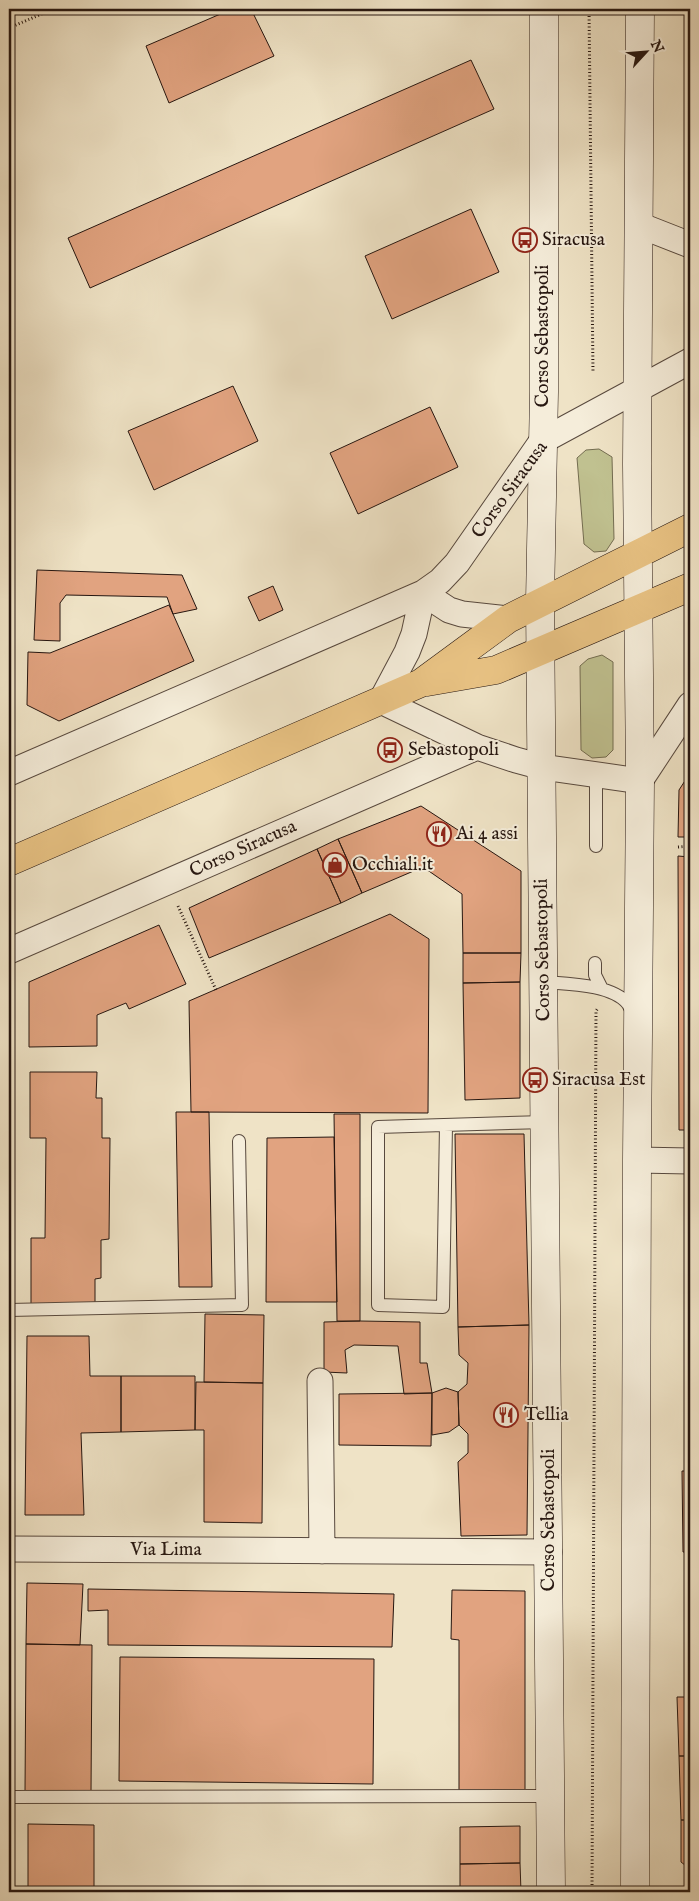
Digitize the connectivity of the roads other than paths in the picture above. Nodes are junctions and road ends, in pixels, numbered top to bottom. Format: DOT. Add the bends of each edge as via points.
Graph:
graph roads {
  1 [pos="544,9"];
  2 [pos="640,9"];
  3 [pos="639,225"];
  4 [pos="690,245"];
  5 [pos="690,361"];
  6 [pos="637,390"];
  7 [pos="542,441"];
  8 [pos="690,528"];
  9 [pos="638,553"];
  10 [pos="690,587"];
  11 [pos="423,593"];
  12 [pos="540,602"];
  13 [pos="639,609"];
  14 [pos="508,619"];
  15 [pos="540,652"];
  16 [pos="421,683"];
  17 [pos="381,701"];
  18 [pos="690,705"];
  19 [pos="478,747"];
  20 [pos="542,767"];
  21 [pos="9,773"];
  22 [pos="596,774"];
  23 [pos="640,780"];
  24 [pos="596,846"];
  25 [pos="9,862"];
  26 [pos="9,951"];
  27 [pos="595,963"];
  28 [pos="544,982"];
  29 [pos="602,990"];
  30 [pos="637,1024"];
  31 [pos="545,1122"];
  32 [pos="446,1125"];
  33 [pos="239,1141"];
  34 [pos="636,1160"];
  35 [pos="690,1161"];
  36 [pos="9,1310"];
  37 [pos="320,1381"];
  38 [pos="9,1549"];
  39 [pos="322,1551"];
  40 [pos="549,1552"];
  41 [pos="549,1796"];
  42 [pos="9,1797"];
  43 [pos="551,1892"];
  44 [pos="635,1892"];
  1 -- 7 [label="main road, Corso Sebastopoli"];
  2 -- 3 [label="main road"];
  3 -- 4 [label="street"];
  3 -- 6 [label="main road"];
  5 -- 6 [label="street, Corso Siracusa"];
  6 -- 7 [label="street, Corso Siracusa"];
  6 -- 9 [label="main road"];
  7 -- 11 [label="street, Corso Siracusa" via="458,563"];
  7 -- 12 [label="main road, Corso Sebastopoli"];
  8 -- 9 [label="main road"];
  9 -- 12 [label="main road"];
  9 -- 13 [label="main road"];
  10 -- 13 [label="main road"];
  11 -- 14 [label="street" via="449,610 462,614"];
  11 -- 17 [label="street" via="414,634"];
  11 -- 21 [label="street, Corso Siracusa"];
  12 -- 14 [label="main road"];
  12 -- 15 [label="main road, Corso Sebastopoli"];
  13 -- 15 [label="main road"];
  13 -- 23 [label="main road"];
  14 -- 16 [label="main road"];
  15 -- 16 [label="main road" via="496,670"];
  15 -- 20 [label="main road, Corso Sebastopoli"];
  16 -- 17 [label="main road"];
  17 -- 19 [label="street"];
  17 -- 25 [label="main road"];
  18 -- 23 [label="street"];
  19 -- 20 [label="street"];
  19 -- 26 [label="street, Corso Siracusa"];
  20 -- 22 [label="street"];
  20 -- 28 [label="main road, Corso Sebastopoli"];
  22 -- 23 [label="street"];
  22 -- 24 [label="lane"];
  23 -- 30 [label="main road"];
  27 -- 29 [label="lane" via="595,975"];
  28 -- 29 [label="lane"];
  28 -- 31 [label="main road, Corso Sebastopoli"];
  29 -- 30 [label="lane" via="628,1004"];
  30 -- 34 [label="main road"];
  31 -- 32 [label="lane"];
  31 -- 40 [label="main road, Corso Sebastopoli"];
  32 -- 32 [label="lane" via="378,1127 378,1305 443,1307"];
  33 -- 36 [label="lane" via="242,1305"];
  34 -- 35 [label="street"];
  34 -- 44 [label="main road"];
  37 -- 39 [label="street"];
  38 -- 39 [label="street, Via Lima"];
  39 -- 40 [label="street, Via Lima"];
  40 -- 41 [label="main road, Corso Sebastopoli"];
  41 -- 42 [label="lane"];
  41 -- 43 [label="main road, Corso Sebastopoli"];
}
